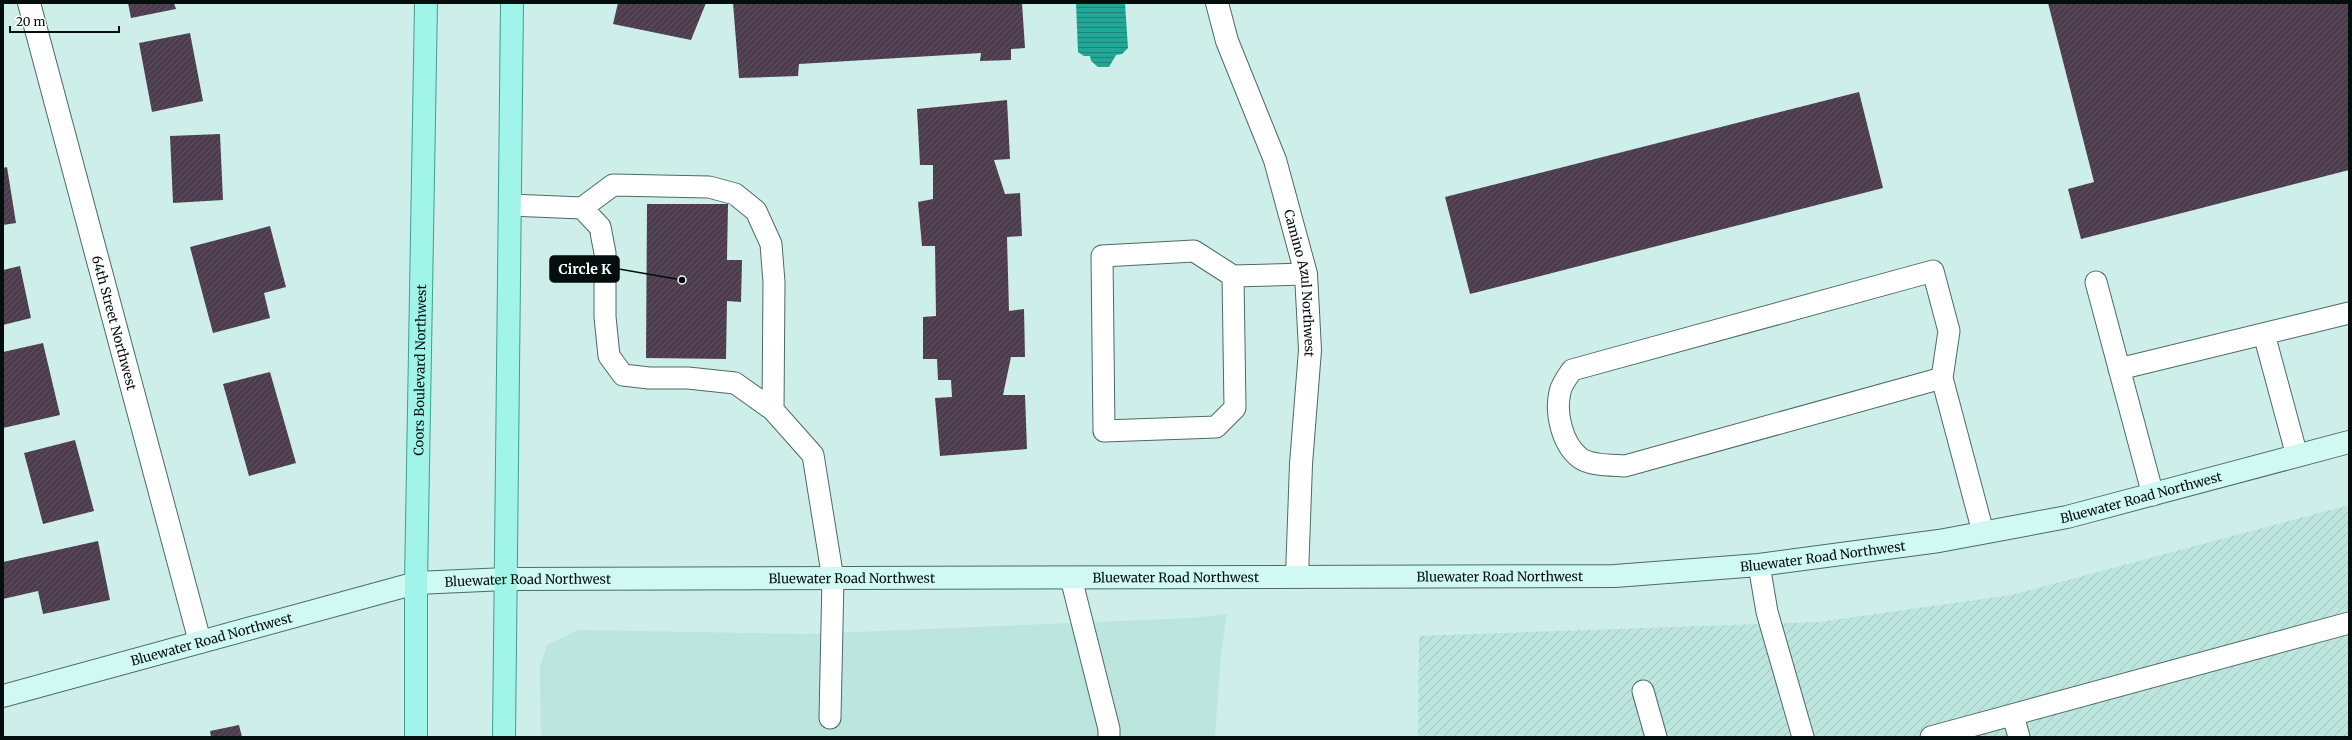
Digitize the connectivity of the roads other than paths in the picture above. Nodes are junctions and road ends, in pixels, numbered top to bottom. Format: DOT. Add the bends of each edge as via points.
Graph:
graph roads {
  1 [pos="29,3"];
  2 [pos="426,3"];
  3 [pos="512,3"];
  4 [pos="1217,3"];
  5 [pos="510,205"];
  6 [pos="582,208"];
  7 [pos="1306,274"];
  8 [pos="1233,276"];
  9 [pos="2096,282"];
  10 [pos="2349,313"];
  11 [pos="2264,334"];
  12 [pos="2119,369"];
  13 [pos="1942,378"];
  14 [pos="773,410"];
  15 [pos="2349,442"];
  16 [pos="2297,456"];
  17 [pos="2153,495"];
  18 [pos="1983,532"];
  19 [pos="1759,565"];
  20 [pos="1297,576"];
  21 [pos="1071,578"];
  22 [pos="506,579"];
  23 [pos="833,579"];
  24 [pos="416,583"];
  25 [pos="2349,623"];
  26 [pos="200,642"];
  27 [pos="1643,691"];
  28 [pos="3,696"];
  29 [pos="2013,715"];
  30 [pos="830,718"];
  31 [pos="1109,733"];
  32 [pos="416,737"];
  33 [pos="504,737"];
  34 [pos="1656,737"];
  35 [pos="1803,737"];
  36 [pos="1932,737"];
  37 [pos="2019,737"];
  1 -- 26 [label="street, 64th Street Northwest"];
  2 -- 24 [label="main road, Coors Boulevard Northwest"];
  3 -- 5 [label="main road"];
  4 -- 7 [label="street, Camino Azul Northwest" via="1227,41 1274,160"];
  5 -- 6 [label="lane"];
  5 -- 22 [label="main road"];
  6 -- 14 [label="lane" via="600,226 605,252 605,317 609,356 623,375 735,383"];
  6 -- 14 [label="lane" via="613,185 709,187 735,194 756,211 771,244 774,282"];
  7 -- 8 [label="lane"];
  7 -- 20 [label="street, Camino Azul Northwest" via="1310,350 1301,464"];
  8 -- 8 [label="lane" via="1235,408 1216,427 1104,431 1102,256 1194,251"];
  9 -- 12 [label="lane"];
  10 -- 11 [label="lane"];
  11 -- 12 [label="lane"];
  11 -- 16 [label="lane"];
  12 -- 17 [label="lane"];
  13 -- 13 [label="lane" via="1949,331 1933,271 1572,370 1560,390 1559,415 1568,444 1580,458 1602,465 1625,466"];
  13 -- 18 [label="lane"];
  14 -- 23 [label="lane" via="813,455"];
  15 -- 16 [label="street, Bluewater Road Northwest"];
  16 -- 17 [label="street, Bluewater Road Northwest"];
  17 -- 18 [label="street, Bluewater Road Northwest" via="2067,517"];
  18 -- 19 [label="street, Bluewater Road Northwest" via="1939,541"];
  19 -- 20 [label="street, Bluewater Road Northwest" via="1615,576"];
  19 -- 35 [label="lane" via="1767,612"];
  20 -- 21 [label="street, Bluewater Road Northwest"];
  21 -- 23 [label="street, Bluewater Road Northwest"];
  21 -- 31 [label="lane"];
  22 -- 23 [label="street, Bluewater Road Northwest"];
  22 -- 24 [label="street, Bluewater Road Northwest"];
  22 -- 33 [label="main road"];
  23 -- 30 [label="lane"];
  24 -- 26 [label="street, Bluewater Road Northwest"];
  24 -- 32 [label="main road, Coors Boulevard Northwest"];
  25 -- 29 [label="lane"];
  26 -- 28 [label="street, Bluewater Road Northwest"];
  27 -- 34 [label="lane"];
  29 -- 36 [label="lane"];
  29 -- 37 [label="lane"];
}
